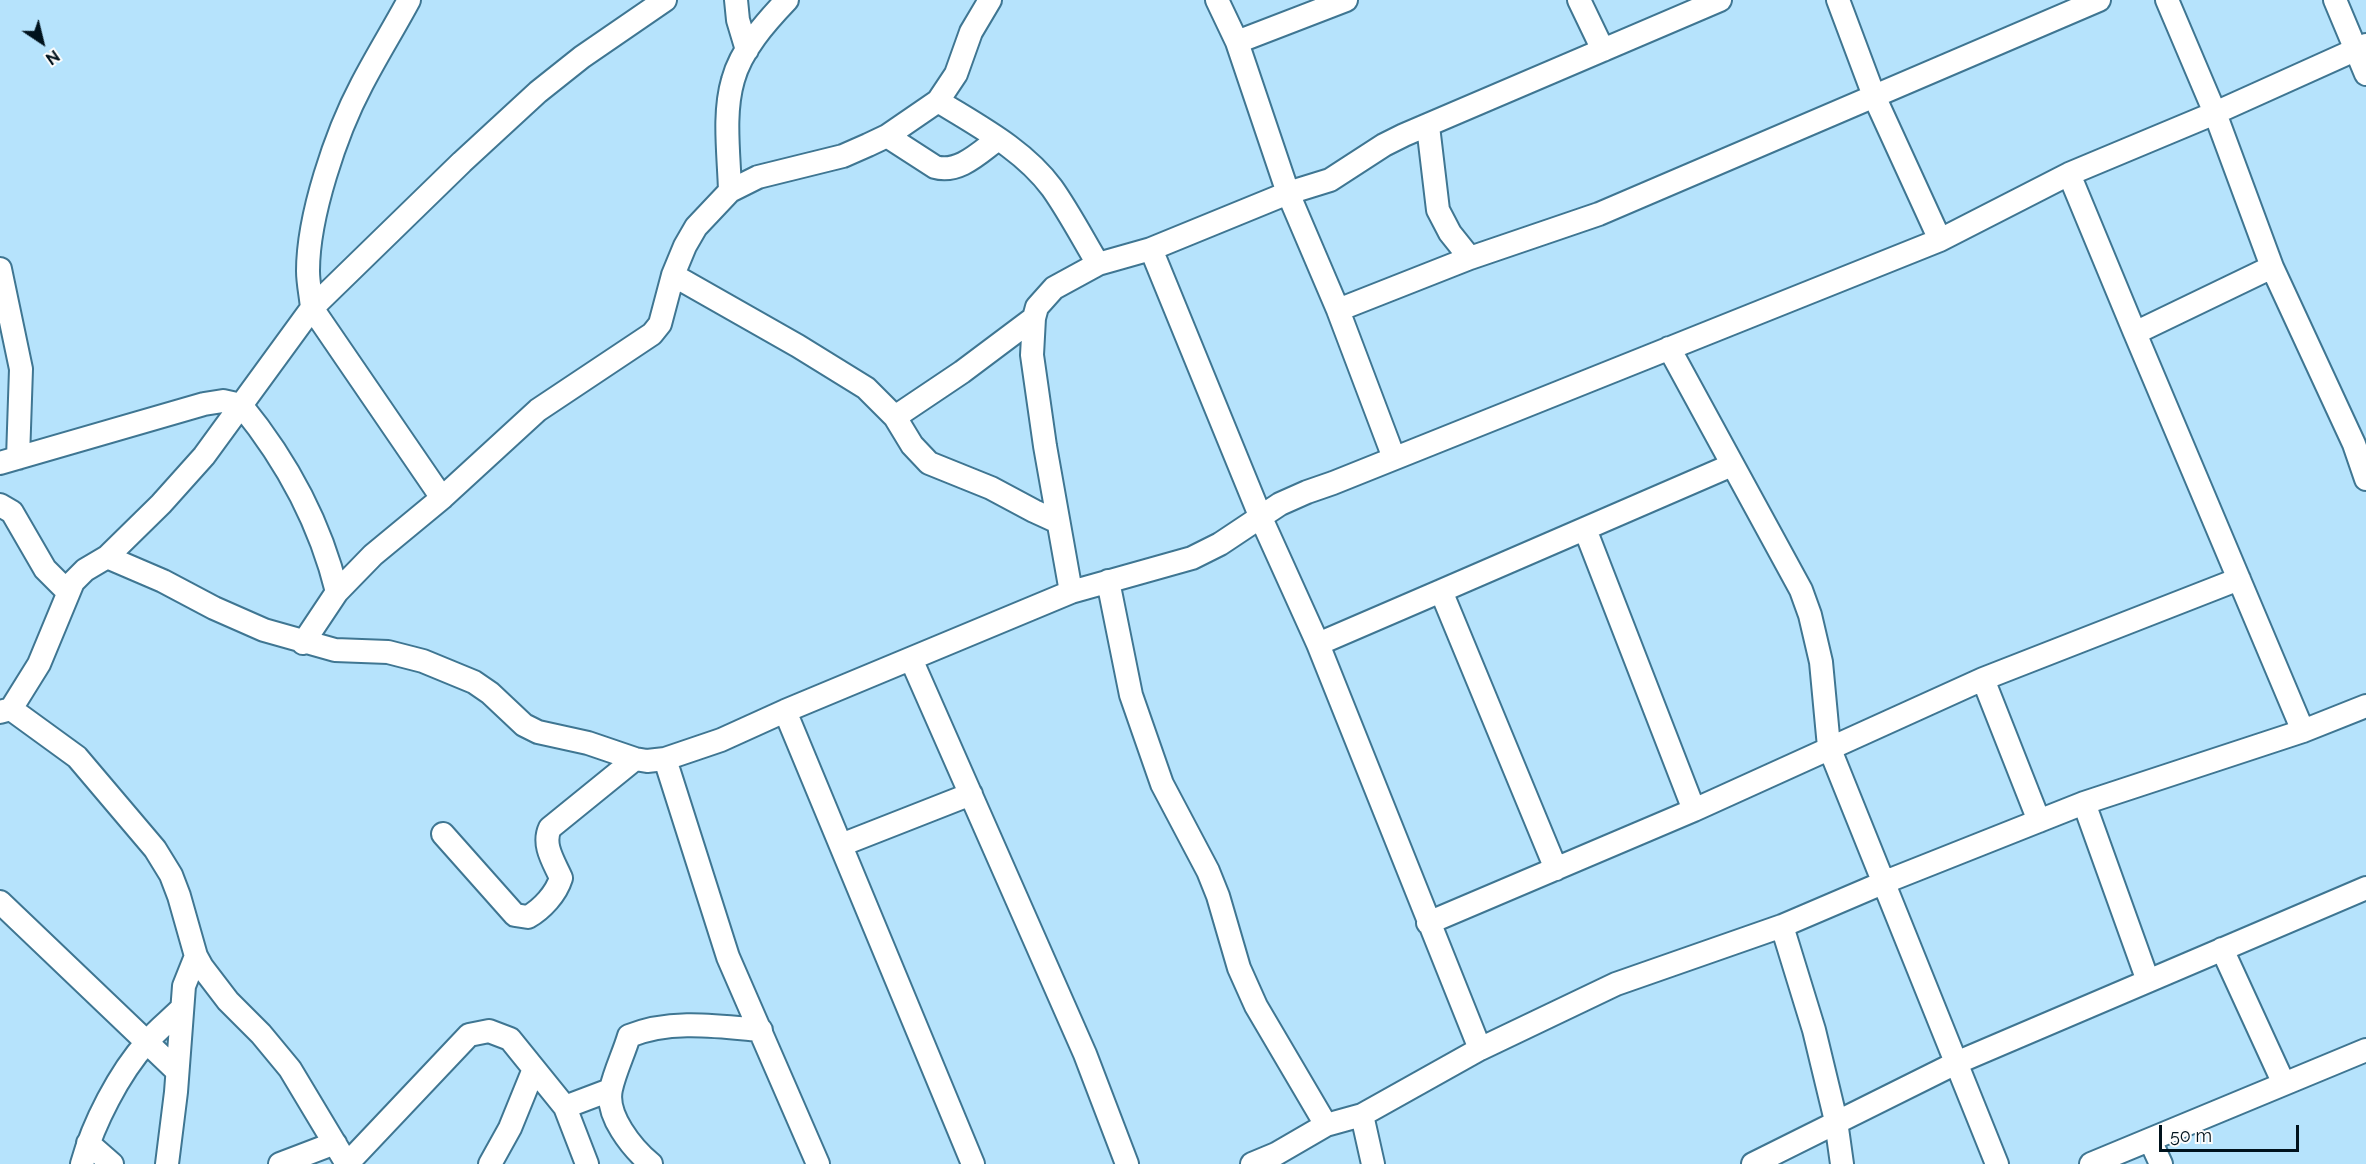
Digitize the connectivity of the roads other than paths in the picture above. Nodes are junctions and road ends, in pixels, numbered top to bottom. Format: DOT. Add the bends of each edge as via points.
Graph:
graph roads {
  1 [pos="409,0"];
  2 [pos="736,0"];
  3 [pos="787,0"];
  4 [pos="990,0"];
  5 [pos="1218,0"];
  6 [pos="1347,0"];
  7 [pos="1579,0"];
  8 [pos="1720,0"];
  9 [pos="1838,0"];
  10 [pos="2099,0"];
  11 [pos="2167,0"];
  12 [pos="2336,0"];
  13 [pos="655,3"];
  14 [pos="1237,42"];
  15 [pos="2361,48"];
  16 [pos="1603,50"];
  17 [pos="747,51"];
  18 [pos="2366,74"];
  19 [pos="1874,96"];
  20 [pos="938,101"];
  21 [pos="2215,113"];
  22 [pos="1428,126"];
  23 [pos="887,136"];
  24 [pos="998,139"];
  25 [pos="2069,174"];
  26 [pos="730,191"];
  27 [pos="1288,193"];
  28 [pos="1940,240"];
  29 [pos="1151,249"];
  30 [pos="1470,258"];
  31 [pos="1098,264"];
  32 [pos="2272,267"];
  33 [pos="0,269"];
  34 [pos="673,275"];
  35 [pos="312,308"];
  36 [pos="1338,310"];
  37 [pos="1034,318"];
  38 [pos="2136,333"];
  39 [pos="1669,348"];
  40 [pos="241,405"];
  41 [pos="896,417"];
  42 [pos="1394,458"];
  43 [pos="9,460"];
  44 [pos="1732,465"];
  45 [pos="2366,479"];
  46 [pos="442,498"];
  47 [pos="0,505"];
  48 [pos="1261,518"];
  49 [pos="1059,522"];
  50 [pos="1584,529"];
  51 [pos="107,557"];
  52 [pos="2239,579"];
  53 [pos="1108,581"];
  54 [pos="1441,591"];
  55 [pos="69,592"];
  56 [pos="337,592"];
  57 [pos="1071,592"];
  58 [pos="303,643"];
  59 [pos="1318,644"];
  60 [pos="911,659"];
  61 [pos="1983,679"];
  62 [pos="2366,706"];
  63 [pos="6,710"];
  64 [pos="785,711"];
  65 [pos="2303,731"];
  66 [pos="1830,747"];
  67 [pos="636,759"];
  68 [pos="665,759"];
  69 [pos="971,794"];
  70 [pos="2084,803"];
  71 [pos="1694,810"];
  72 [pos="2039,821"];
  73 [pos="443,834"];
  74 [pos="841,845"];
  75 [pos="1556,869"];
  76 [pos="1885,882"];
  77 [pos="2366,888"];
  78 [pos="0,902"];
  79 [pos="1428,923"];
  80 [pos="1782,926"];
  81 [pos="2222,949"];
  82 [pos="195,956"];
  83 [pos="2148,981"];
  84 [pos="181,1010"];
  85 [pos="761,1030"];
  86 [pos="146,1042"];
  87 [pos="1480,1049"];
  88 [pos="2366,1050"];
  89 [pos="1956,1063"];
  90 [pos="534,1069"];
  91 [pos="177,1071"];
  92 [pos="2284,1084"];
  93 [pos="610,1090"];
  94 [pos="565,1107"];
  95 [pos="1362,1115"];
  96 [pos="1836,1120"];
  97 [pos="1326,1125"];
  98 [pos="2150,1140"];
  99 [pos="335,1143"];
  100 [pos="85,1153"];
  101 [pos="112,1164"];
  102 [pos="167,1164"];
  103 [pos="280,1164"];
  104 [pos="347,1164"];
  105 [pos="490,1164"];
  106 [pos="587,1164"];
  107 [pos="651,1164"];
  108 [pos="818,1164"];
  109 [pos="973,1164"];
  110 [pos="1127,1164"];
  111 [pos="1252,1164"];
  112 [pos="1373,1164"];
  113 [pos="1753,1164"];
  114 [pos="1842,1164"];
  115 [pos="1998,1164"];
  116 [pos="2091,1164"];
  117 [pos="2161,1164"];
  1 -- 35 [label="street" via="361,85 330,164 310,250"];
  2 -- 17 [label="street"];
  3 -- 17 [label="street"];
  4 -- 20 [label="street" via="971,32 956,74"];
  5 -- 14 [label="street"];
  6 -- 14 [label="street"];
  7 -- 16 [label="street"];
  8 -- 16 [label="street"];
  9 -- 19 [label="street"];
  10 -- 19 [label="street"];
  11 -- 21 [label="street"];
  12 -- 15 [label="street"];
  13 -- 35 [label="street" via="538,92"];
  14 -- 27 [label="street"];
  15 -- 18 [label="street"];
  15 -- 21 [label="street"];
  16 -- 22 [label="street"];
  17 -- 26 [label="street" via="730,95"];
  19 -- 28 [label="street"];
  19 -- 30 [label="street" via="1599,214"];
  20 -- 23 [label="street"];
  20 -- 24 [label="street"];
  21 -- 25 [label="street"];
  21 -- 32 [label="street"];
  22 -- 27 [label="street" via="1384,145 1330,180"];
  22 -- 30 [label="street" via="1438,210"];
  23 -- 24 [label="street" via="942,169 963,164"];
  23 -- 26 [label="street" via="843,156 759,177"];
  24 -- 31 [label="street" via="1051,187"];
  25 -- 28 [label="street"];
  25 -- 38 [label="street"];
  26 -- 34 [label="street" via="696,227"];
  27 -- 29 [label="street"];
  27 -- 36 [label="street"];
  28 -- 39 [label="street"];
  29 -- 31 [label="street"];
  29 -- 48 [label="street"];
  30 -- 36 [label="street"];
  31 -- 37 [label="street" via="1054,288 1037,307"];
  32 -- 38 [label="street"];
  32 -- 45 [label="street" via="2354,444"];
  33 -- 43 [label="street" via="21,369"];
  34 -- 41 [label="street" via="838,370 866,388"];
  34 -- 46 [label="street" via="660,324 652,334 538,410"];
  35 -- 40 [label="street"];
  35 -- 46 [label="street"];
  36 -- 42 [label="street"];
  37 -- 41 [label="street"];
  37 -- 49 [label="street" via="1032,355"];
  38 -- 52 [label="street"];
  39 -- 42 [label="street"];
  39 -- 44 [label="street"];
  40 -- 43 [label="street" via="204,404"];
  40 -- 51 [label="street" via="204,456"];
  40 -- 56 [label="street" via="290,472 320,538"];
  41 -- 49 [label="street" via="912,445 929,463"];
  42 -- 48 [label="street" via="1293,497"];
  44 -- 50 [label="street"];
  44 -- 66 [label="street" via="1801,590 1810,615 1821,662"];
  46 -- 56 [label="street" via="373,555"];
  47 -- 55 [label="street" via="12,512 45,569"];
  48 -- 53 [label="street" via="1192,558"];
  48 -- 59 [label="street"];
  49 -- 57 [label="street"];
  50 -- 54 [label="street"];
  50 -- 71 [label="street"];
  51 -- 55 [label="street" via="78,575"];
  51 -- 58 [label="street" via="264,630"];
  52 -- 61 [label="street"];
  52 -- 65 [label="street"];
  53 -- 57 [label="street"];
  53 -- 97 [label="street" via="1131,696 1162,784 1208,871 1239,968 1256,1006"];
  54 -- 59 [label="street"];
  54 -- 75 [label="street"];
  55 -- 63 [label="street" via="39,664"];
  56 -- 58 [label="street"];
  57 -- 60 [label="street"];
  58 -- 67 [label="street" via="335,650 388,652 423,661 474,682 538,732"];
  59 -- 79 [label="street"];
  60 -- 64 [label="street"];
  60 -- 69 [label="street"];
  61 -- 66 [label="street"];
  61 -- 72 [label="street"];
  62 -- 65 [label="street"];
  63 -- 82 [label="street" via="77,757 155,849 179,896"];
  64 -- 68 [label="street" via="721,740"];
  64 -- 74 [label="street"];
  65 -- 70 [label="street"];
  66 -- 71 [label="street"];
  66 -- 76 [label="street"];
  67 -- 68 [label="street"];
  67 -- 73 [label="street" via="550,828 547,846 561,878 554,893 528,917 515,915"];
  68 -- 85 [label="street" via="728,957"];
  69 -- 74 [label="street"];
  69 -- 110 [label="street" via="1085,1054"];
  70 -- 72 [label="street"];
  70 -- 83 [label="street"];
  71 -- 75 [label="street"];
  72 -- 76 [label="street"];
  74 -- 109 [label="street"];
  75 -- 79 [label="street"];
  76 -- 80 [label="street"];
  76 -- 89 [label="street"];
  77 -- 81 [label="street"];
  78 -- 86 [label="street"];
  79 -- 87 [label="street"];
  80 -- 87 [label="street" via="1616,984"];
  80 -- 96 [label="street"];
  81 -- 83 [label="street"];
  81 -- 92 [label="street"];
  82 -- 84 [label="street"];
  82 -- 99 [label="street" via="216,986 290,1068"];
  83 -- 89 [label="street"];
  84 -- 86 [label="street"];
  84 -- 91 [label="street"];
  85 -- 93 [label="street" via="711,1025 650,1027 629,1036"];
  85 -- 108 [label="street"];
  86 -- 91 [label="street"];
  86 -- 100 [label="street" via="115,1088"];
  87 -- 95 [label="street"];
  88 -- 92 [label="street"];
  89 -- 96 [label="street"];
  89 -- 115 [label="street"];
  90 -- 94 [label="street"];
  90 -- 104 [label="street" via="510,1040 489,1031 469,1035"];
  90 -- 105 [label="street" via="510,1128"];
  91 -- 102 [label="street"];
  92 -- 98 [label="street"];
  93 -- 94 [label="street"];
  93 -- 107 [label="street" via="612,1112 640,1155"];
  94 -- 106 [label="street"];
  95 -- 97 [label="street"];
  95 -- 112 [label="street"];
  96 -- 113 [label="street"];
  96 -- 114 [label="street"];
  97 -- 111 [label="street"];
  98 -- 116 [label="street"];
  98 -- 117 [label="street"];
  99 -- 103 [label="street"];
  99 -- 104 [label="street"];
  100 -- 101 [label="street"];
}
